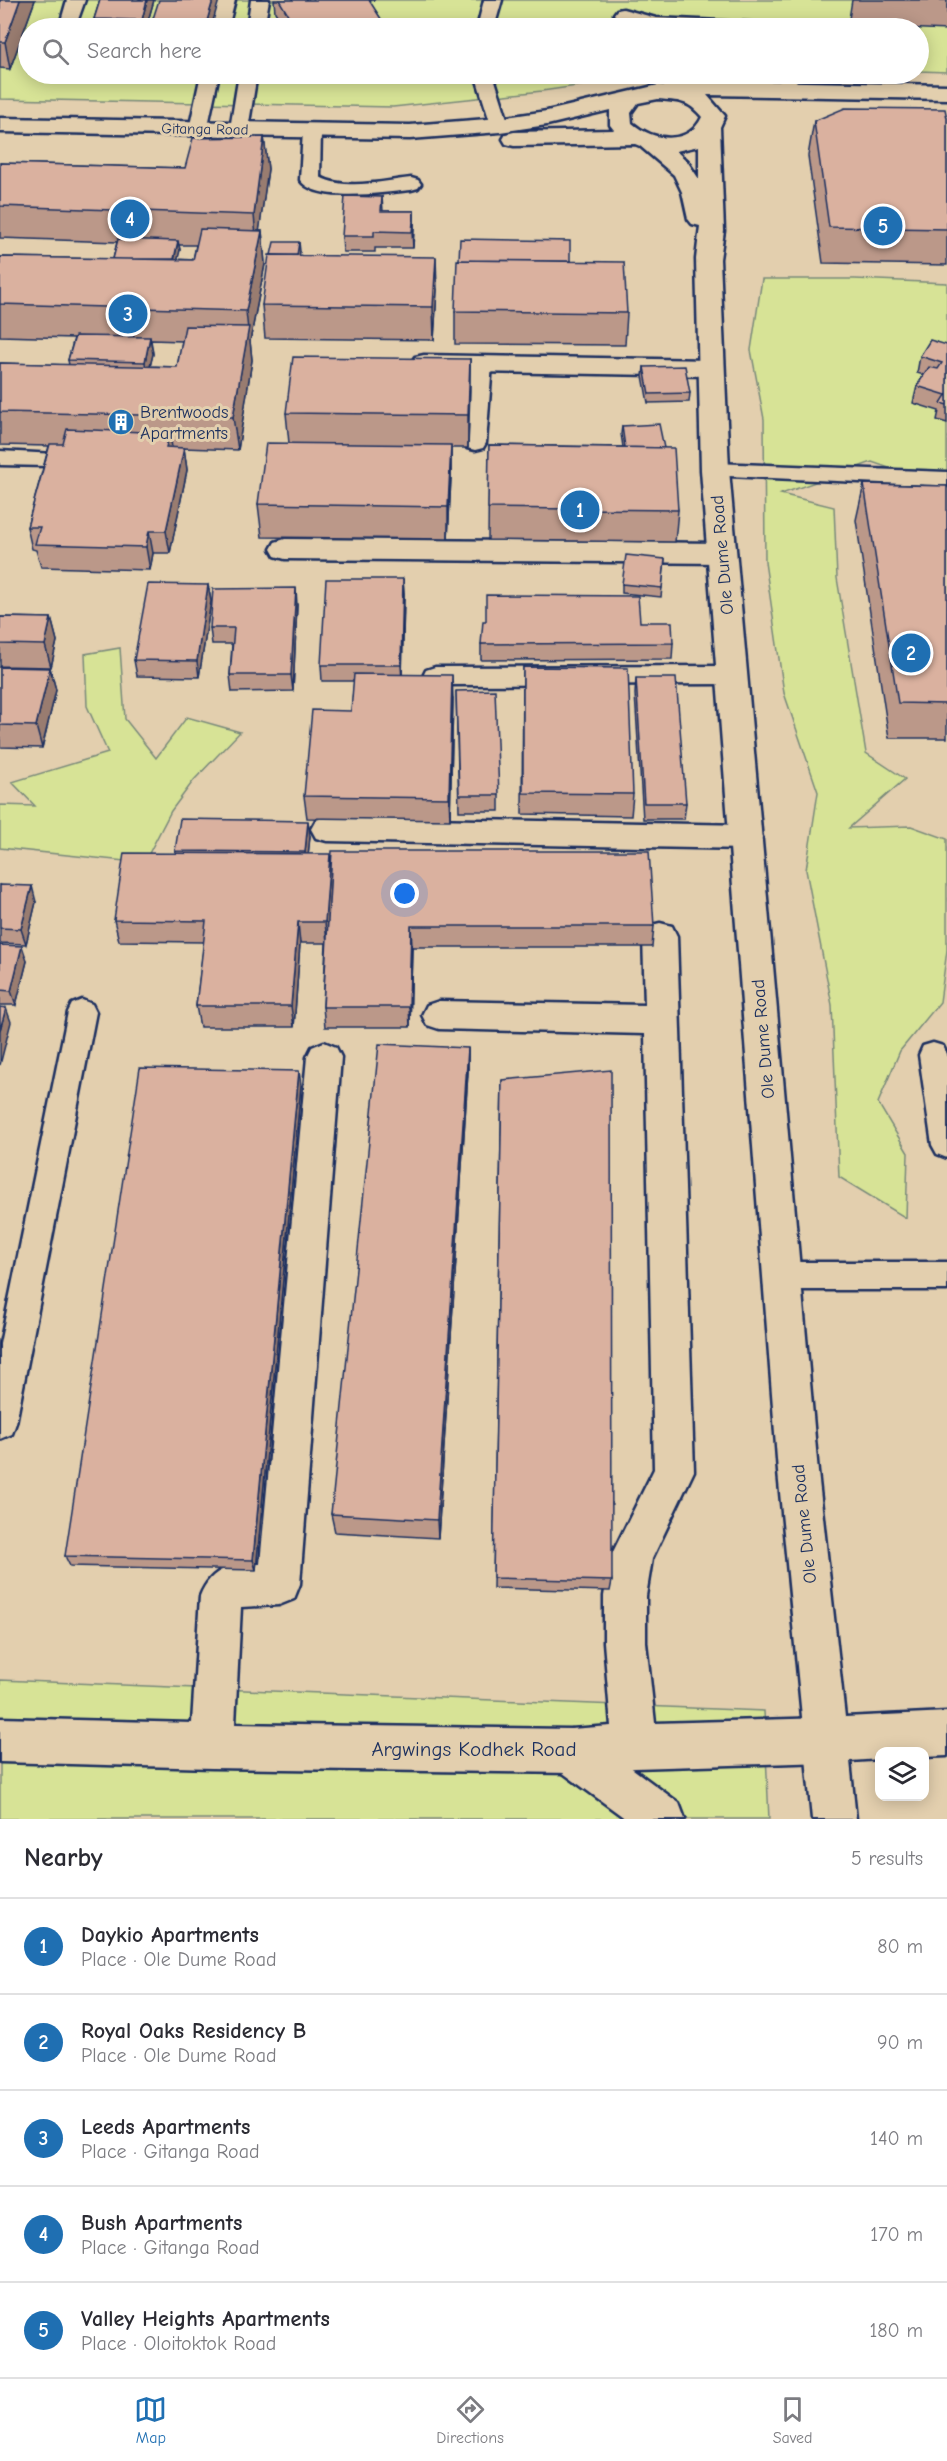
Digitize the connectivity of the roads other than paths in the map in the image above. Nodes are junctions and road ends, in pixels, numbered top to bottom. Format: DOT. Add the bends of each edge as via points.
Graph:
graph roads {
  1 [pos="76,0"];
  2 [pos="226,0"];
  3 [pos="260,0"];
  4 [pos="493,0"];
  5 [pos="623,14"];
  6 [pos="71,18"];
  7 [pos="222,18"];
  8 [pos="257,18"];
  9 [pos="488,18"];
  10 [pos="637,18"];
  11 [pos="208,84"];
  12 [pos="246,84"];
  13 [pos="487,84"];
  14 [pos="749,84"];
  15 [pos="811,84"];
  16 [pos="866,91"];
  17 [pos="658,92"];
  18 [pos="947,92"];
  19 [pos="631,98"];
  20 [pos="0,125"];
  21 [pos="500,125"];
  22 [pos="711,127"];
  23 [pos="238,129"];
  24 [pos="198,130"];
  25 [pos="312,131"];
  26 [pos="410,132"];
  27 [pos="642,140"];
  28 [pos="411,184"];
  29 [pos="708,259"];
  30 [pos="400,362"];
  31 [pos="482,364"];
  32 [pos="710,368"];
  33 [pos="475,443"];
  34 [pos="0,458"];
  35 [pos="47,459"];
  36 [pos="715,470"];
  37 [pos="947,479"];
  38 [pos="285,549"];
  39 [pos="722,553"];
  40 [pos="733,675"];
  41 [pos="435,676"];
  42 [pos="327,829"];
  43 [pos="747,837"];
  44 [pos="660,936"];
  45 [pos="82,1012"];
  46 [pos="439,1015"];
  47 [pos="662,1020"];
  48 [pos="933,1055"];
  49 [pos="324,1057"];
  50 [pos="947,1145"];
  51 [pos="782,1276"];
  52 [pos="947,1276"];
  53 [pos="0,1423"];
  54 [pos="947,1734"];
  55 [pos="0,1740"];
  56 [pos="827,1740"];
  57 [pos="212,1746"];
  58 [pos="635,1746"];
  59 [pos="571,1750"];
  60 [pos="663,1819"];
  61 [pos="834,1819"];
  1 -- 6 [label="lane"];
  2 -- 7 [label="lane"];
  3 -- 8 [label="lane"];
  4 -- 9 [label="lane"];
  5 -- 10 [label="lane"];
  11 -- 24 [label="lane"];
  12 -- 23 [label="lane"];
  13 -- 21 [label="lane"];
  14 -- 17 [label="main road"];
  15 -- 16 [label="main road"];
  16 -- 18 [label="main road"];
  16 -- 22 [label="main road" via="773,99"];
  17 -- 19 [label="main road, Gitanga Road"];
  17 -- 22 [label="main road, Gitanga Road" via="688,95 701,101 714,116"];
  19 -- 21 [label="main road, Gitanga Road"];
  19 -- 27 [label="main road" via="617,113 618,122"];
  20 -- 24 [label="main road, Gitanga Road"];
  21 -- 26 [label="main road, Gitanga Road"];
  22 -- 27 [label="main road, Gitanga Road" via="702,136 678,144"];
  22 -- 29 [label="main road" via="712,231"];
  23 -- 24 [label="main road, Gitanga Road"];
  23 -- 25 [label="main road, Gitanga Road"];
  25 -- 26 [label="main road, Gitanga Road"];
  25 -- 28 [label="lane" via="310,180 318,186 335,189"];
  26 -- 27 [label="main road, Gitanga Road" via="521,139"];
  27 -- 29 [label="main road" via="674,159 694,189"];
  29 -- 32 [label="main road, Ole Dume Road"];
  30 -- 31 [label="main road"];
  31 -- 32 [label="main road"];
  31 -- 33 [label="lane"];
  32 -- 36 [label="main road, Ole Dume Road"];
  34 -- 35 [label="lane"];
  36 -- 37 [label="lane"];
  36 -- 39 [label="main road, Ole Dume Road"];
  38 -- 39 [label="main road"];
  39 -- 40 [label="main road, Ole Dume Road"];
  40 -- 41 [label="lane"];
  40 -- 43 [label="main road, Ole Dume Road"];
  42 -- 43 [label="main road"];
  43 -- 51 [label="main road, Ole Dume Road"];
  44 -- 47 [label="main road"];
  45 -- 53 [label="lane"];
  46 -- 47 [label="main road"];
  47 -- 58 [label="main road" via="674,1471 632,1556 625,1596 625,1642"];
  48 -- 50 [label="lane"];
  49 -- 57 [label="main road" via="279,1584 236,1585 221,1596"];
  51 -- 52 [label="lane"];
  51 -- 56 [label="main road, Ole Dume Road"];
  54 -- 56 [label="main road, Argwings Kodhek Road"];
  55 -- 57 [label="main road, Argwings Kodhek Road"];
  56 -- 58 [label="main road, Argwings Kodhek Road"];
  56 -- 61 [label="main road, Ole Dume Road"];
  57 -- 59 [label="main road, Argwings Kodhek Road"];
  58 -- 59 [label="main road, Argwings Kodhek Road"];
  59 -- 60 [label="main road"];
}
